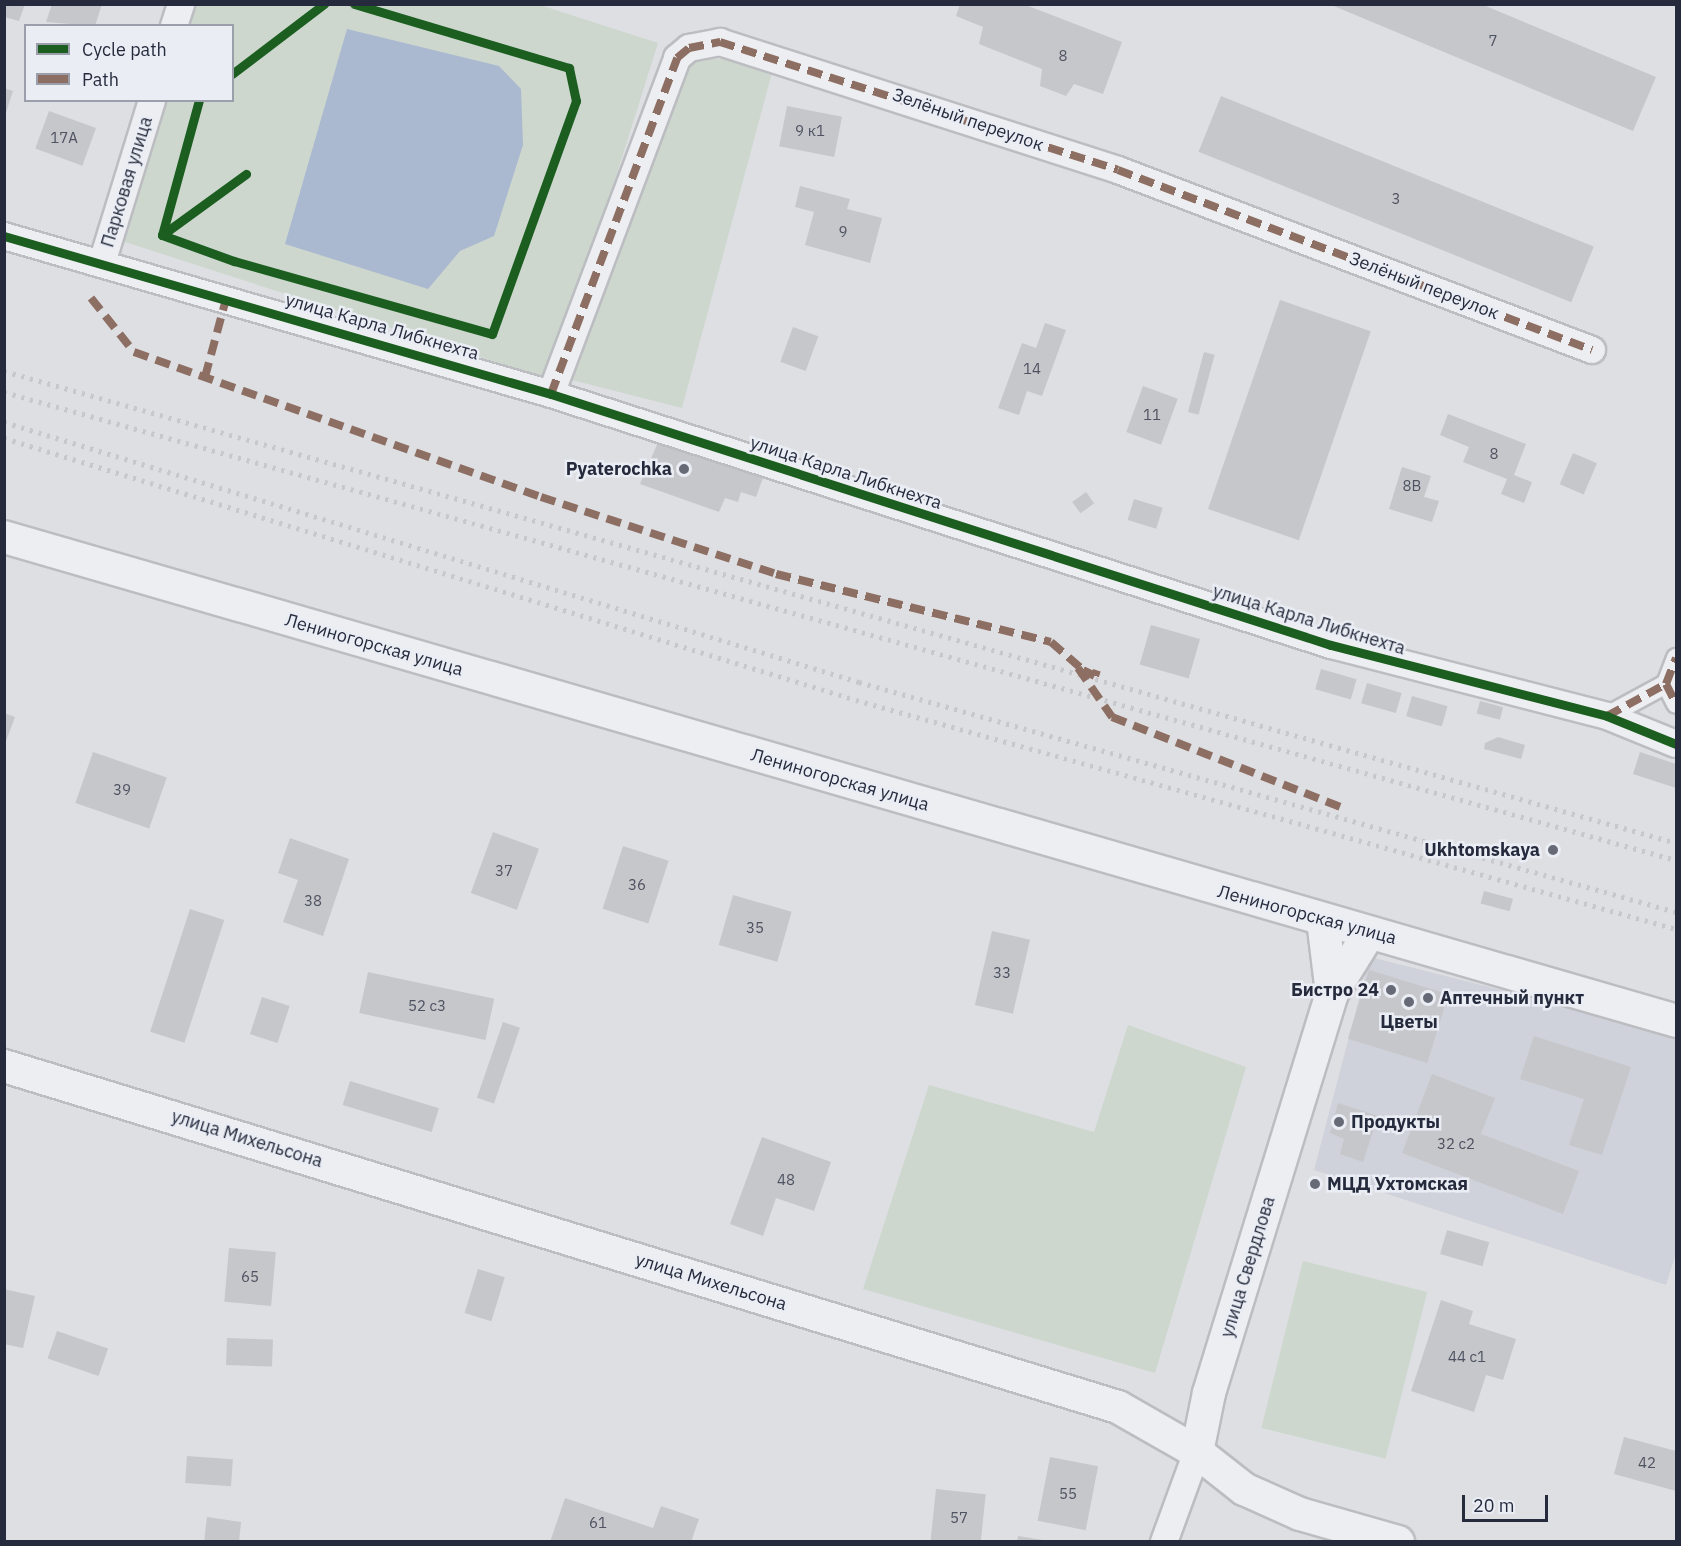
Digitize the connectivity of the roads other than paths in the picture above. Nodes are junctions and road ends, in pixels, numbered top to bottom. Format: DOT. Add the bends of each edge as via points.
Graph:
graph roads {
  1 [pos="181,4"];
  2 [pos="175,24"];
  3 [pos="151,102"];
  4 [pos="4,236"];
  5 [pos="102,263"];
  6 [pos="1592,350"];
  7 [pos="551,394"];
  8 [pos="4,537"];
  9 [pos="1677,658"];
  10 [pos="1666,684"];
  11 [pos="1677,704"];
  12 [pos="1607,716"];
  13 [pos="1677,744"];
  14 [pos="1323,920"];
  15 [pos="1369,933"];
  16 [pos="1332,993"];
  17 [pos="1677,1021"];
  18 [pos="4,1066"];
  19 [pos="1197,1452"];
  20 [pos="1164,1542"];
  21 [pos="1398,1542"];
  1 -- 2 [label="street"];
  3 -- 5 [label="street, Парковая улица"];
  4 -- 5 [label="street, улица Карла Либкнехта"];
  5 -- 7 [label="street, улица Карла Либкнехта"];
  6 -- 7 [label="street, Зелёный переулок" via="1118,170 720,42 689,48 677,58"];
  7 -- 12 [label="street, улица Карла Либкнехта" via="1331,645"];
  8 -- 14 [label="street, Лениногорская улица"];
  9 -- 10 [label="street"];
  10 -- 11 [label="street"];
  10 -- 12 [label="street"];
  12 -- 13 [label="street, улица Карла Либкнехта"];
  14 -- 15 [label="street, Лениногорская улица"];
  14 -- 16 [label="street, улица Свердлова"];
  15 -- 16 [label="street, улица Свердлова"];
  15 -- 17 [label="street, Лениногорская улица"];
  16 -- 19 [label="street, улица Свердлова" via="1209,1393"];
  18 -- 19 [label="street, улица Михельсона" via="1118,1407"];
  19 -- 20 [label="street, улица Свердлова"];
  19 -- 21 [label="street, улица Михельсона" via="1244,1489 1299,1514"];
}
